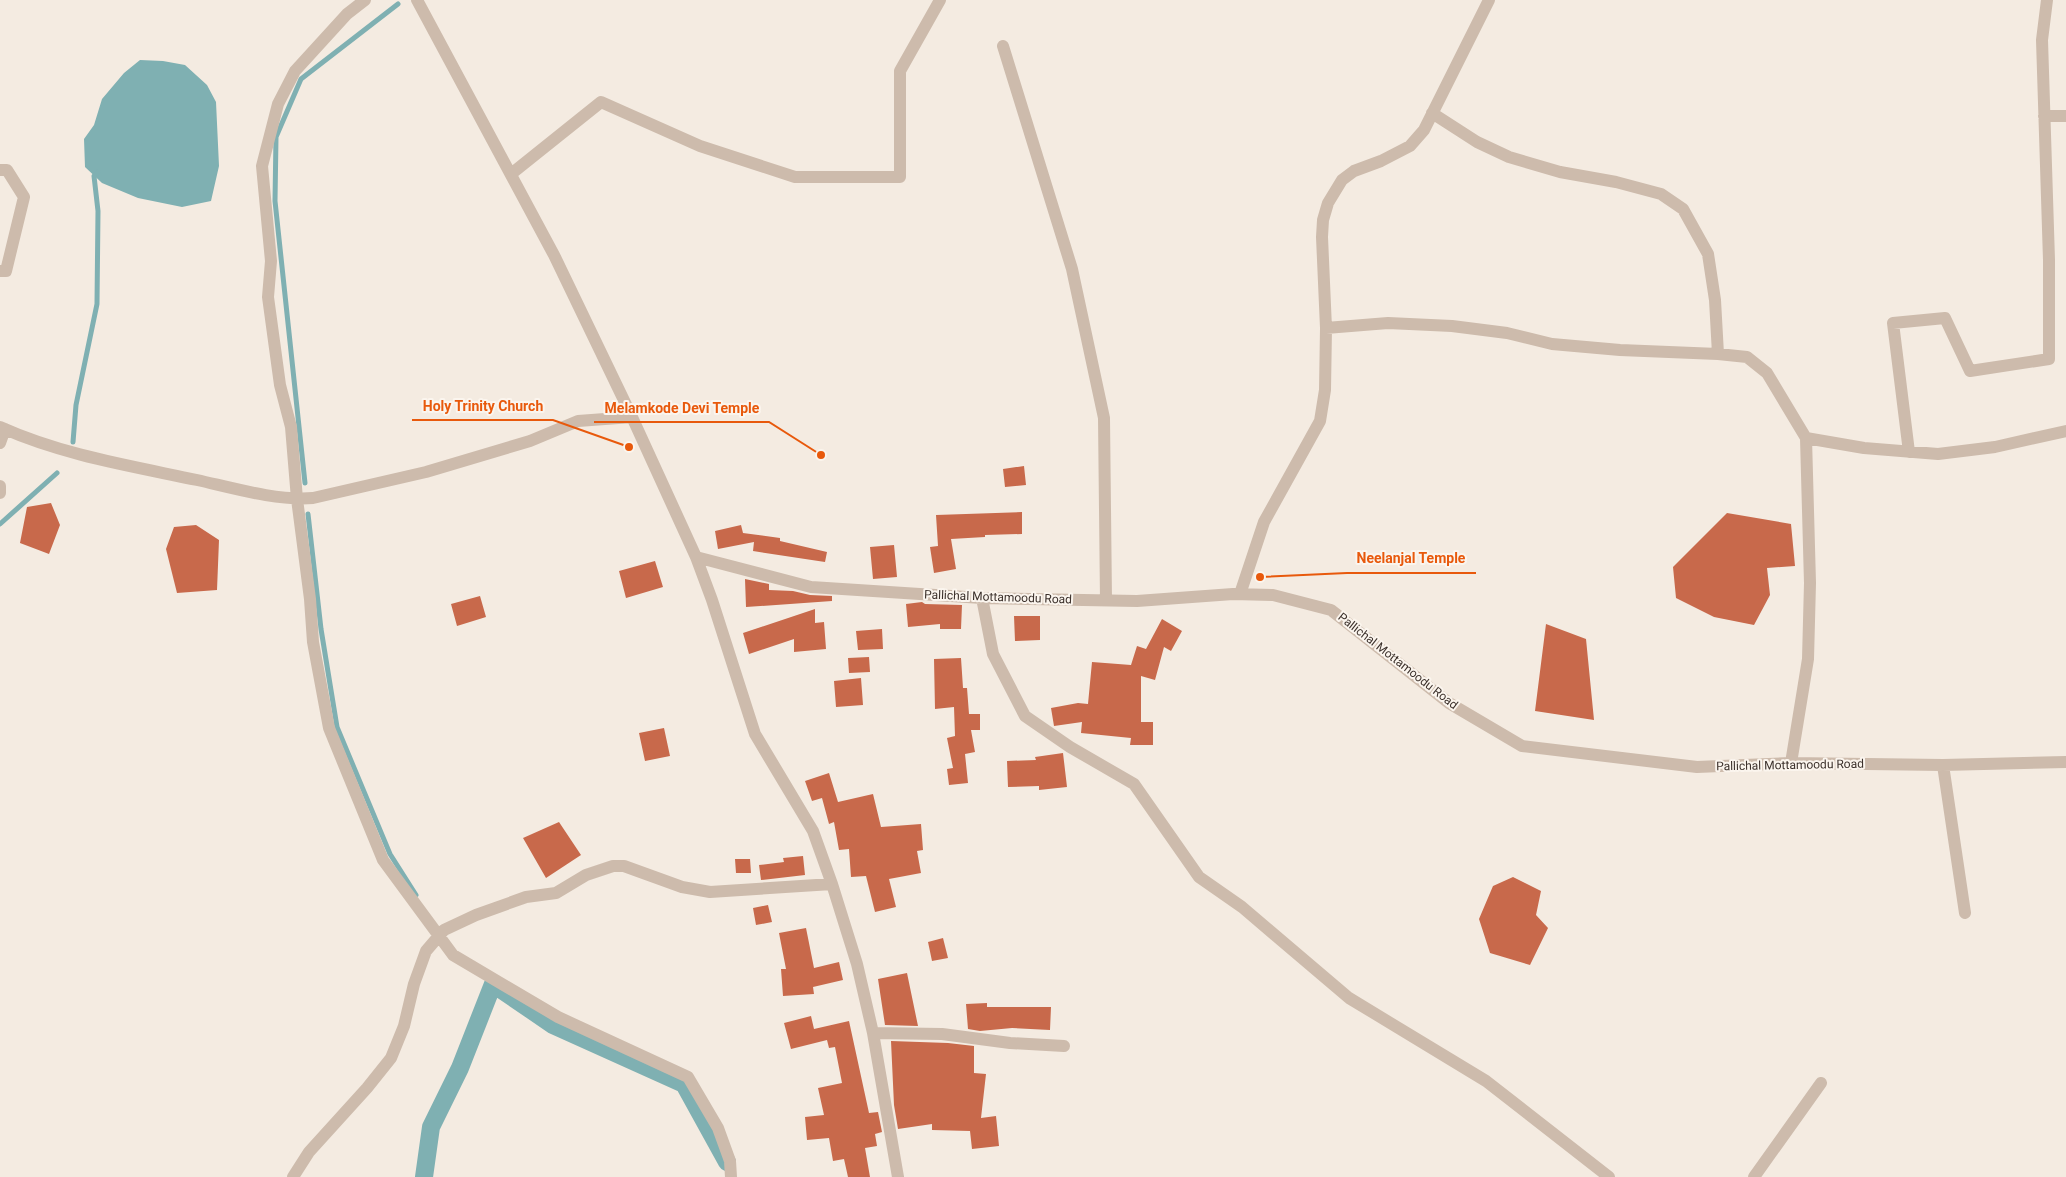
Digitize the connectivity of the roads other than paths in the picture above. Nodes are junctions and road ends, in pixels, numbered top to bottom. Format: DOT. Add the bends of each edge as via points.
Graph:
graph roads {
  1 [pos="366,0"];
  2 [pos="418,0"];
  3 [pos="940,0"];
  4 [pos="1489,0"];
  5 [pos="2047,0"];
  6 [pos="1002,46"];
  7 [pos="1432,113"];
  8 [pos="2044,116"];
  9 [pos="2066,116"];
  10 [pos="0,170"];
  11 [pos="510,174"];
  12 [pos="0,271"];
  13 [pos="1326,328"];
  14 [pos="1718,354"];
  15 [pos="632,417"];
  16 [pos="3,428"];
  17 [pos="2066,431"];
  18 [pos="1806,438"];
  19 [pos="0,443"];
  20 [pos="1909,452"];
  21 [pos="0,486"];
  22 [pos="0,493"];
  23 [pos="298,499"];
  24 [pos="696,558"];
  25 [pos="1240,594"];
  26 [pos="982,598"];
  27 [pos="1106,600"];
  28 [pos="2066,762"];
  29 [pos="1791,763"];
  30 [pos="1943,765"];
  31 [pos="832,884"];
  32 [pos="1965,913"];
  33 [pos="438,937"];
  34 [pos="872,1033"];
  35 [pos="1064,1046"];
  36 [pos="1821,1083"];
  37 [pos="293,1177"];
  38 [pos="731,1177"];
  39 [pos="898,1177"];
  40 [pos="1609,1177"];
  41 [pos="1754,1177"];
  1 -- 23 [label="street" via="348,14 295,71 278,104 262,166 271,261 268,297 280,384 291,428"];
  2 -- 11 [label="street"];
  3 -- 11 [label="street" via="900,71 900,177 795,177 700,146 601,102"];
  4 -- 7 [label="street"];
  5 -- 8 [label="street" via="2042,40"];
  6 -- 27 [label="street" via="1072,269 1104,418"];
  7 -- 13 [label="street" via="1424,130 1410,146 1354,171 1342,180 1328,203 1322,237"];
  7 -- 14 [label="street" via="1476,142 1509,157 1560,172 1661,194 1683,209 1708,254"];
  8 -- 9 [label="street"];
  8 -- 20 [label="street" via="2049,359 1970,371 1945,318 1893,323"];
  10 -- 12 [label="street" via="7,170 24,197 6,271"];
  11 -- 15 [label="street" via="554,255"];
  13 -- 14 [label="street" via="1388,323 1452,326 1507,333 1552,344"];
  13 -- 25 [label="street" via="1325,390 1320,421 1264,522"];
  14 -- 18 [label="street" via="1747,357 1766,374"];
  15 -- 23 [label="street" via="578,421 530,440 426,472"];
  15 -- 24 [label="street"];
  16 -- 19 [label="street"];
  16 -- 23 [label="street" via="88,457"];
  17 -- 20 [label="street" via="1995,448 1938,454"];
  18 -- 20 [label="street"];
  18 -- 29 [label="street" via="1810,583 1808,659"];
  21 -- 22 [label="street"];
  23 -- 33 [label="street" via="313,642 329,728 383,860"];
  24 -- 26 [label="street, Pallichal Mottamoodu Road" via="810,587"];
  24 -- 31 [label="street" via="754,734 813,831"];
  25 -- 27 [label="street, Pallichal Mottamoodu Road"];
  25 -- 29 [label="street, Pallichal Mottamoodu Road" via="1273,595 1332,610 1449,703 1522,746 1697,768"];
  26 -- 27 [label="street, Pallichal Mottamoodu Road"];
  26 -- 40 [label="street" via="994,654 1025,716 1134,784 1199,877 1242,907 1350,998 1486,1081"];
  28 -- 30 [label="street, Pallichal Mottamoodu Road"];
  29 -- 30 [label="street, Pallichal Mottamoodu Road"];
  30 -- 32 [label="street"];
  31 -- 33 [label="street" via="710,892 682,887 624,866 613,866 586,875 556,893 526,897 476,915 444,930"];
  31 -- 34 [label="street" via="857,964"];
  33 -- 37 [label="street" via="426,951 391,1058 309,1152"];
  33 -- 38 [label="street" via="453,955 558,1017 688,1077 718,1128 730,1161"];
  34 -- 35 [label="street" via="942,1034"];
  34 -- 39 [label="street"];
  36 -- 41 [label="street"];
}
